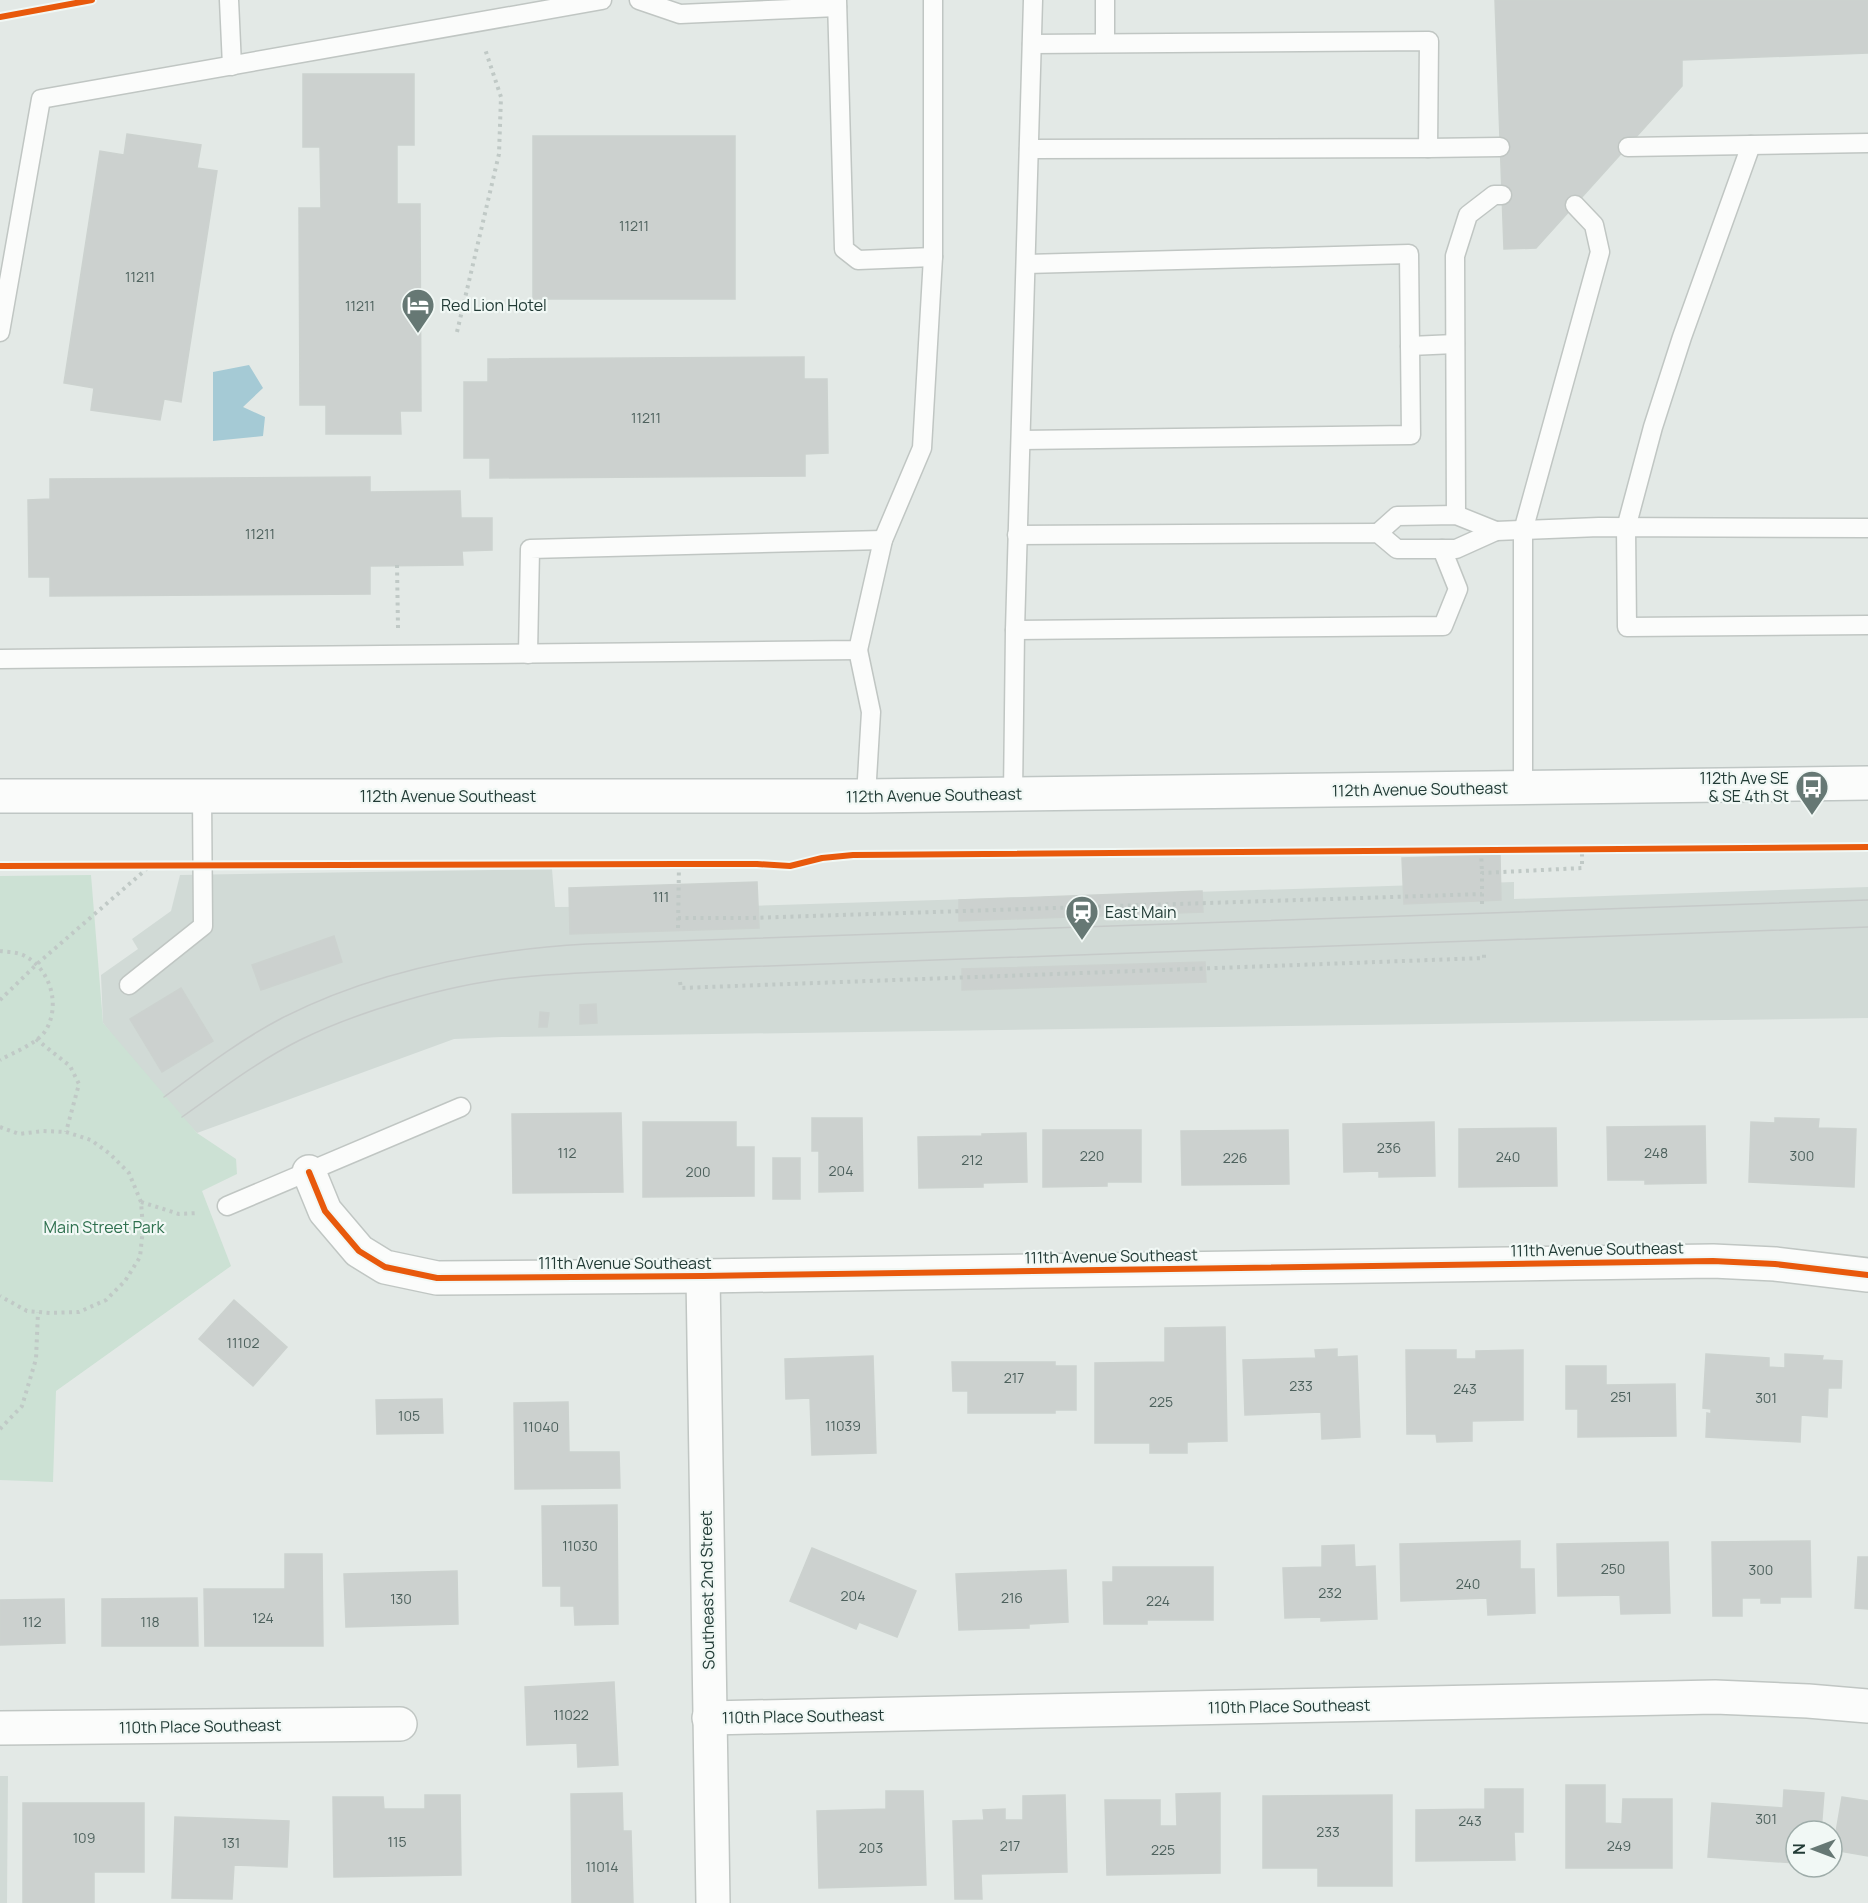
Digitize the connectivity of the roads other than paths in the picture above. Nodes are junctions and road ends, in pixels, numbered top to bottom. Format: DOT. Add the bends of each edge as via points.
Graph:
graph roads {
  1 [pos="229,0"];
  2 [pos="602,0"];
  3 [pos="639,0"];
  4 [pos="933,0"];
  5 [pos="1033,0"];
  6 [pos="1105,0"];
  7 [pos="837,4"];
  8 [pos="1105,43"];
  9 [pos="1032,44"];
  10 [pos="232,66"];
  11 [pos="1868,143"];
  12 [pos="1751,145"];
  13 [pos="1428,147"];
  14 [pos="1500,147"];
  15 [pos="1628,147"];
  16 [pos="1029,149"];
  17 [pos="1502,195"];
  18 [pos="1575,205"];
  19 [pos="933,257"];
  20 [pos="1026,264"];
  21 [pos="0,332"];
  22 [pos="1455,344"];
  23 [pos="1410,346"];
  24 [pos="1020,440"];
  25 [pos="1456,514"];
  26 [pos="1626,528"];
  27 [pos="1868,528"];
  28 [pos="1496,531"];
  29 [pos="1523,531"];
  30 [pos="1378,533"];
  31 [pos="1017,535"];
  32 [pos="883,540"];
  33 [pos="1442,549"];
  34 [pos="1868,625"];
  35 [pos="1015,630"];
  36 [pos="858,650"];
  37 [pos="528,654"];
  38 [pos="0,659"];
  39 [pos="1868,783"];
  40 [pos="1523,788"];
  41 [pos="202,795"];
  42 [pos="1013,795"];
  43 [pos="0,796"];
  44 [pos="866,796"];
  45 [pos="129,985"];
  46 [pos="461,1107"];
  47 [pos="309,1172"];
  48 [pos="227,1206"];
  49 [pos="1868,1275"];
  50 [pos="703,1276"];
  51 [pos="1868,1706"];
  52 [pos="709,1718"];
  53 [pos="400,1724"];
  54 [pos="0,1728"];
  55 [pos="713,1903"];
  1 -- 10 [label="lane"];
  2 -- 10 [label="lane"];
  3 -- 7 [label="lane" via="680,14"];
  4 -- 19 [label="lane"];
  5 -- 9 [label="lane"];
  6 -- 8 [label="lane"];
  7 -- 19 [label="lane" via="844,249 858,260"];
  8 -- 9 [label="lane"];
  8 -- 13 [label="lane" via="1429,41"];
  9 -- 16 [label="lane"];
  10 -- 21 [label="lane" via="41,99"];
  11 -- 12 [label="lane"];
  12 -- 15 [label="lane"];
  12 -- 26 [label="lane" via="1682,337"];
  13 -- 14 [label="lane"];
  13 -- 16 [label="lane"];
  16 -- 20 [label="lane"];
  17 -- 22 [label="lane" via="1494,195 1468,215 1455,256"];
  18 -- 29 [label="lane" via="1594,225 1600,252"];
  19 -- 32 [label="lane" via="922,448"];
  20 -- 23 [label="lane" via="1409,254"];
  20 -- 24 [label="lane"];
  22 -- 23 [label="lane"];
  22 -- 25 [label="lane"];
  23 -- 24 [label="lane" via="1411,435"];
  24 -- 31 [label="lane"];
  25 -- 28 [label="lane"];
  25 -- 30 [label="lane" via="1397,516"];
  26 -- 27 [label="lane"];
  26 -- 29 [label="lane"];
  26 -- 34 [label="lane" via="1627,627"];
  28 -- 29 [label="lane"];
  28 -- 33 [label="lane" via="1456,549"];
  29 -- 40 [label="lane"];
  30 -- 31 [label="lane"];
  30 -- 33 [label="lane" via="1397,549"];
  31 -- 35 [label="lane"];
  32 -- 36 [label="lane"];
  32 -- 37 [label="lane" via="530,549"];
  33 -- 35 [label="lane" via="1458,589 1443,626"];
  35 -- 42 [label="lane"];
  36 -- 37 [label="lane"];
  36 -- 44 [label="lane" via="871,712"];
  37 -- 38 [label="lane"];
  39 -- 40 [label="street, 112th Avenue Southeast"];
  40 -- 42 [label="street, 112th Avenue Southeast"];
  41 -- 43 [label="street, 112th Avenue Southeast"];
  41 -- 44 [label="street, 112th Avenue Southeast"];
  41 -- 45 [label="lane" via="203,926"];
  42 -- 44 [label="street, 112th Avenue Southeast"];
  46 -- 47 [label="lane"];
  47 -- 48 [label="lane"];
  47 -- 50 [label="street, 111th Avenue Southeast" via="325,1210 359,1251 385,1267 437,1278"];
  49 -- 50 [label="street, 111th Avenue Southeast" via="1713,1261"];
  50 -- 52 [label="street, Southeast 2nd Street"];
  51 -- 52 [label="street, 110th Place Southeast" via="1715,1697"];
  52 -- 55 [label="street, Southeast 2nd Street"];
  53 -- 54 [label="street, 110th Place Southeast"];
}
